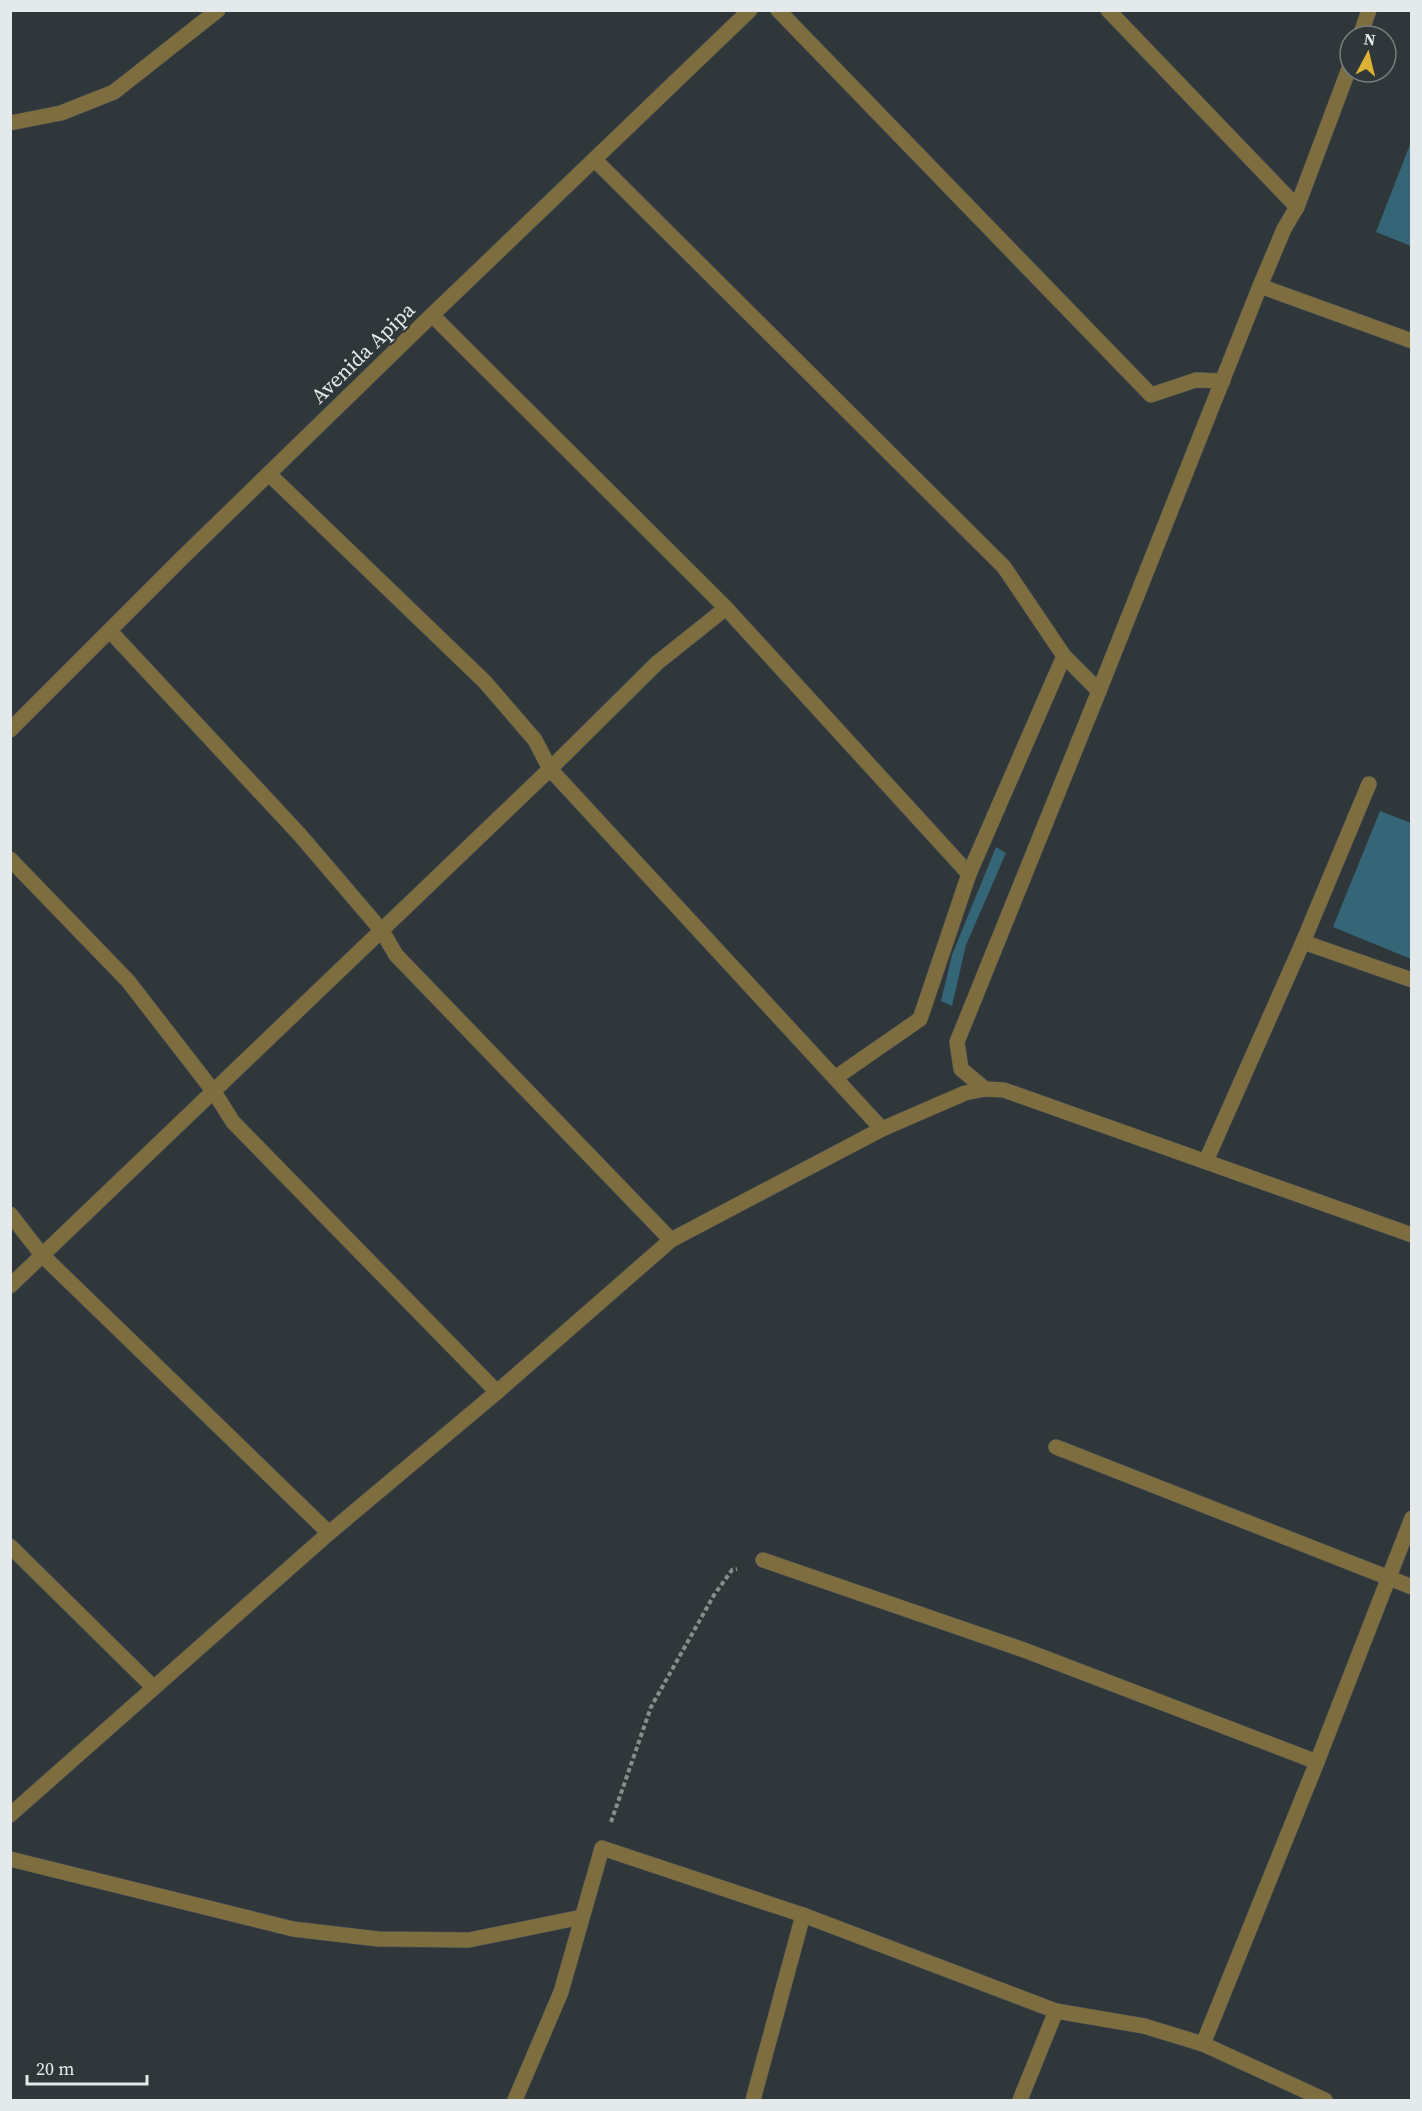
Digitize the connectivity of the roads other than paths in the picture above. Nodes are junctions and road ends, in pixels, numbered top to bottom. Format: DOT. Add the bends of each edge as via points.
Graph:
graph roads {
  1 [pos="218,10"];
  2 [pos="750,10"];
  3 [pos="778,10"];
  4 [pos="1108,10"];
  5 [pos="1343,84"];
  6 [pos="10,123"];
  7 [pos="595,160"];
  8 [pos="1297,207"];
  9 [pos="1260,286"];
  10 [pos="432,315"];
  11 [pos="1412,341"];
  12 [pos="1223,381"];
  13 [pos="269,474"];
  14 [pos="726,608"];
  15 [pos="110,631"];
  16 [pos="1064,656"];
  17 [pos="1099,691"];
  18 [pos="10,730"];
  19 [pos="550,769"];
  20 [pos="1369,784"];
  21 [pos="10,859"];
  22 [pos="969,874"];
  23 [pos="382,931"];
  24 [pos="1303,942"];
  25 [pos="1412,980"];
  26 [pos="835,1078"];
  27 [pos="985,1089"];
  28 [pos="213,1092"];
  29 [pos="882,1129"];
  30 [pos="1206,1161"];
  31 [pos="10,1214"];
  32 [pos="1412,1235"];
  33 [pos="671,1240"];
  34 [pos="42,1255"];
  35 [pos="10,1286"];
  36 [pos="497,1392"];
  37 [pos="1056,1447"];
  38 [pos="1412,1518"];
  39 [pos="329,1533"];
  40 [pos="10,1546"];
  41 [pos="763,1560"];
  42 [pos="1387,1578"];
  43 [pos="1412,1587"];
  44 [pos="153,1687"];
  45 [pos="1317,1762"];
  46 [pos="10,1815"];
  47 [pos="10,1859"];
  48 [pos="803,1915"];
  49 [pos="582,1917"];
  50 [pos="1056,2011"];
  51 [pos="1203,2044"];
  52 [pos="515,2100"];
  53 [pos="753,2100"];
  54 [pos="1020,2100"];
  55 [pos="1325,2100"];
  1 -- 6 [label="street" via="114,92 61,113"];
  2 -- 7 [label="street, Avenida Apipa"];
  3 -- 12 [label="street" via="1151,395 1197,380"];
  4 -- 8 [label="street"];
  5 -- 8 [label="street"];
  7 -- 10 [label="street, Avenida Apipa"];
  7 -- 16 [label="street" via="1004,567"];
  8 -- 9 [label="street"];
  9 -- 11 [label="street"];
  9 -- 12 [label="street"];
  10 -- 13 [label="street, Avenida Apipa"];
  10 -- 14 [label="street"];
  12 -- 17 [label="street"];
  13 -- 15 [label="street, Avenida Apipa"];
  13 -- 19 [label="street" via="485,682 535,740"];
  14 -- 19 [label="street" via="657,663"];
  14 -- 22 [label="street"];
  15 -- 18 [label="street, Avenida Apipa"];
  15 -- 23 [label="street" via="300,836"];
  16 -- 17 [label="street"];
  16 -- 22 [label="street"];
  17 -- 27 [label="street" via="957,1042 961,1069"];
  19 -- 23 [label="street"];
  19 -- 26 [label="street"];
  20 -- 24 [label="street"];
  21 -- 28 [label="street" via="128,981"];
  22 -- 26 [label="street" via="920,1019"];
  23 -- 28 [label="street"];
  23 -- 33 [label="street" via="396,955"];
  24 -- 25 [label="street"];
  24 -- 30 [label="street"];
  26 -- 29 [label="street"];
  27 -- 29 [label="street" via="965,1093"];
  27 -- 30 [label="street" via="1004,1090"];
  28 -- 34 [label="street"];
  28 -- 36 [label="street" via="233,1122"];
  29 -- 33 [label="street"];
  30 -- 32 [label="street"];
  31 -- 34 [label="street"];
  33 -- 36 [label="street"];
  34 -- 35 [label="street"];
  34 -- 39 [label="street"];
  36 -- 39 [label="street"];
  37 -- 42 [label="street"];
  38 -- 42 [label="street"];
  39 -- 44 [label="street"];
  40 -- 44 [label="street"];
  41 -- 45 [label="street" via="1024,1650"];
  42 -- 43 [label="street"];
  42 -- 45 [label="street"];
  44 -- 46 [label="street"];
  45 -- 51 [label="street"];
  47 -- 49 [label="street" via="293,1929 378,1940 469,1940"];
  48 -- 49 [label="street" via="602,1848"];
  48 -- 50 [label="street"];
  48 -- 53 [label="street"];
  49 -- 52 [label="street" via="561,1992"];
  50 -- 51 [label="street" via="1144,2026"];
  50 -- 54 [label="street"];
  51 -- 55 [label="street"];
}
